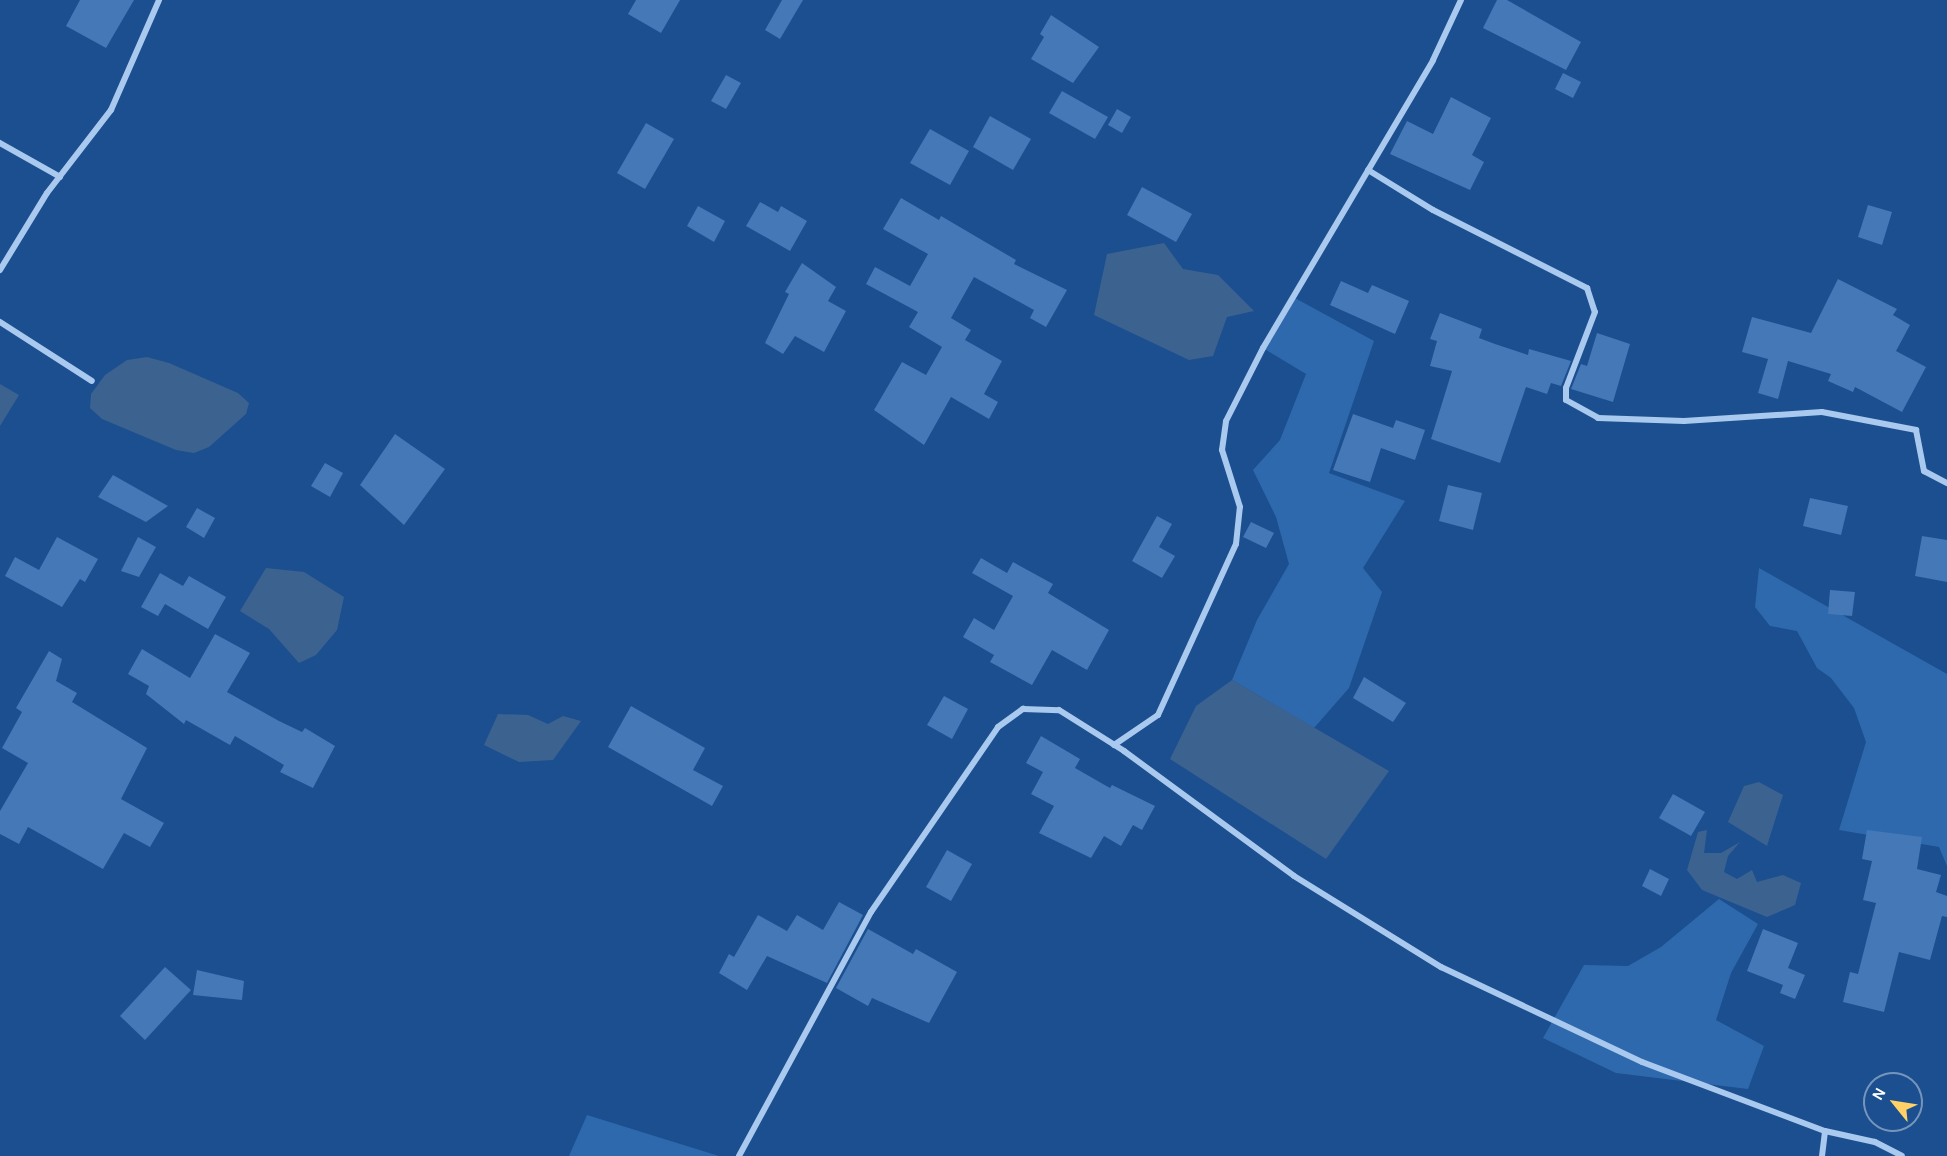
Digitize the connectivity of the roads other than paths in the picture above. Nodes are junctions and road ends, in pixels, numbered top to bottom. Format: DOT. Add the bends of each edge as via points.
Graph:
graph roads {
  1 [pos="159,0"];
  2 [pos="1461,0"];
  3 [pos="0,143"];
  4 [pos="1368,170"];
  5 [pos="60,177"];
  6 [pos="0,270"];
  7 [pos="0,322"];
  8 [pos="92,381"];
  9 [pos="1947,483"];
  10 [pos="1114,745"];
  11 [pos="1825,1131"];
  12 [pos="739,1156"];
  13 [pos="1822,1156"];
  14 [pos="1902,1156"];
  1 -- 5 [label="street" via="111,110"];
  2 -- 4 [label="street" via="1433,60"];
  3 -- 5 [label="street"];
  4 -- 9 [label="street" via="1433,210 1587,288 1595,312 1566,388 1566,400 1598,418 1684,421 1822,412 1916,430 1924,471"];
  4 -- 10 [label="street" via="1263,348 1226,421 1222,450 1240,507 1236,544 1158,715"];
  5 -- 6 [label="street"];
  7 -- 8 [label="street"];
  10 -- 11 [label="street" via="1294,876 1441,967 1642,1062"];
  10 -- 12 [label="street" via="1059,710 1023,709 998,727 871,912"];
  11 -- 13 [label="street"];
  11 -- 14 [label="street" via="1875,1142"];
}
